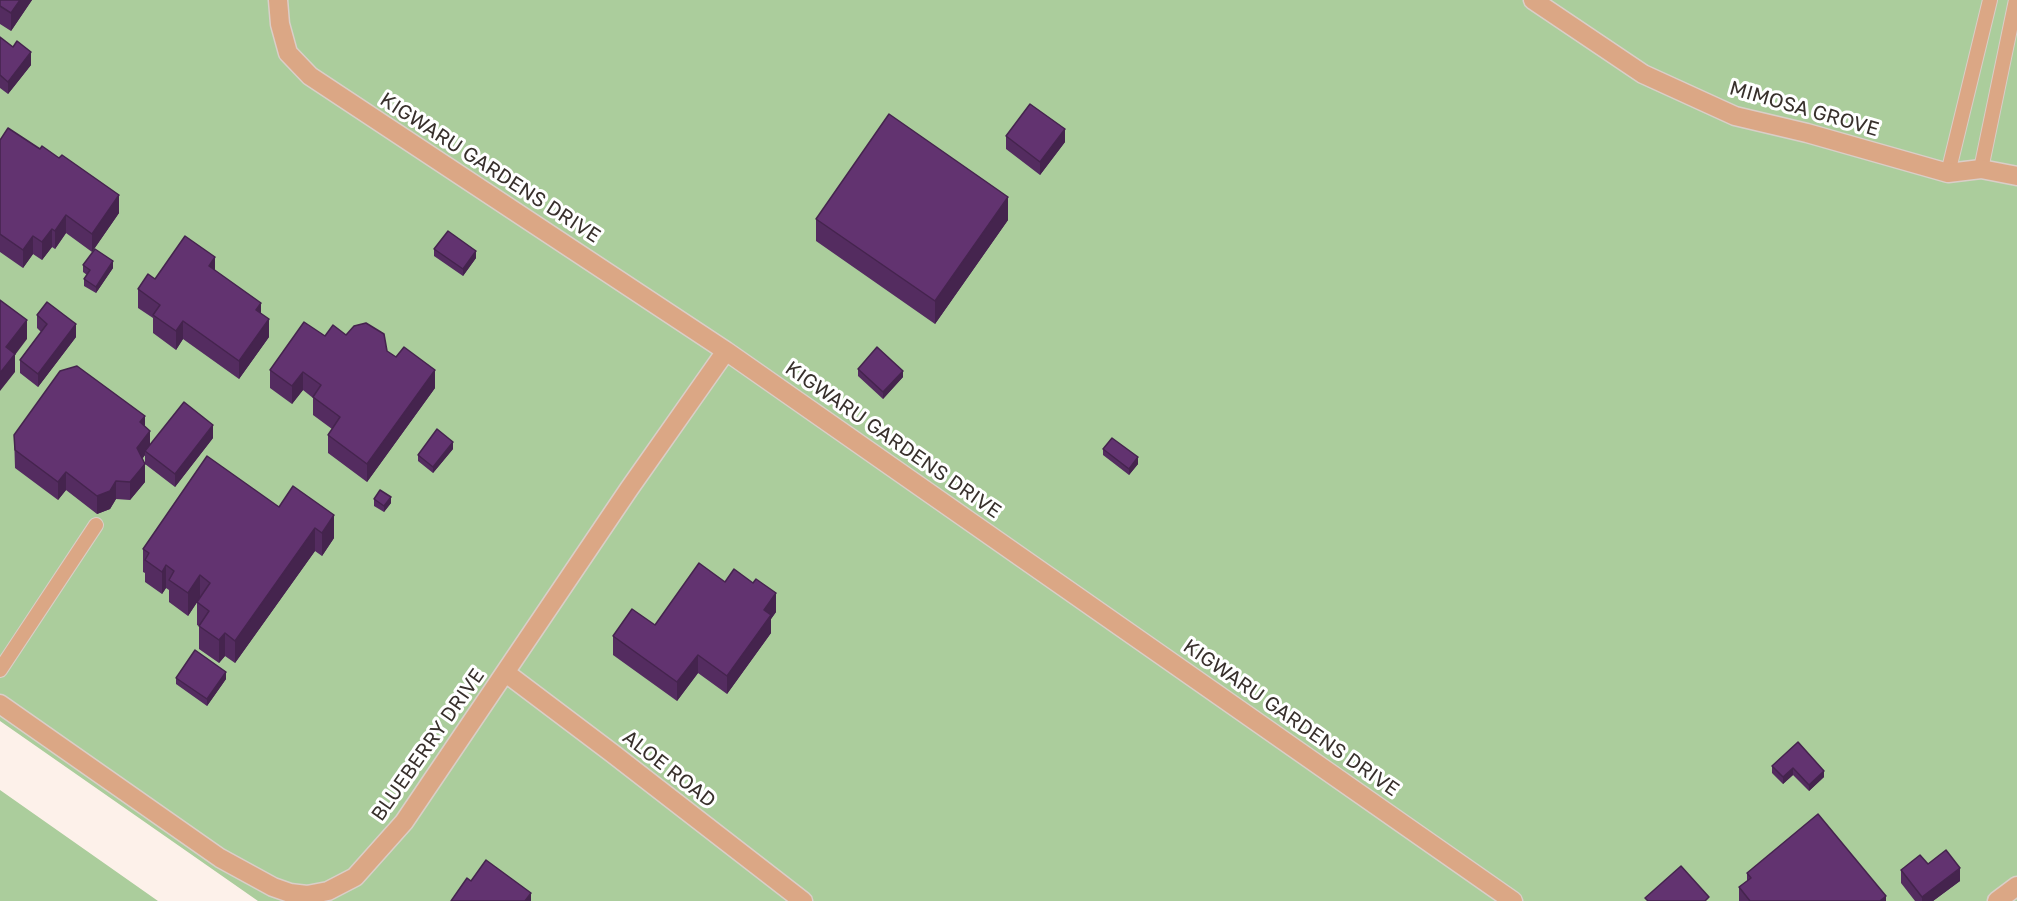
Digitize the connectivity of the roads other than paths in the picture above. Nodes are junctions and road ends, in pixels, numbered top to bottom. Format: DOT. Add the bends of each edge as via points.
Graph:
graph roads {
  1 [pos="278,0"];
  2 [pos="1533,0"];
  3 [pos="1990,0"];
  4 [pos="2016,0"];
  5 [pos="1981,169"];
  6 [pos="1948,173"];
  7 [pos="2017,177"];
  8 [pos="726,351"];
  9 [pos="96,525"];
  10 [pos="0,670"];
  11 [pos="506,673"];
  12 [pos="0,704"];
  13 [pos="2017,886"];
  14 [pos="803,901"];
  15 [pos="1513,901"];
  16 [pos="1997,901"];
  1 -- 8 [label="street, KIGWARU GARDENS DRIVE" via="288,53 310,76"];
  2 -- 6 [label="street, MIMOSA GROVE" via="1643,74 1735,116"];
  3 -- 6 [label="lane"];
  4 -- 5 [label="lane"];
  5 -- 6 [label="street, MIMOSA GROVE"];
  5 -- 7 [label="street, MIMOSA GROVE"];
  8 -- 11 [label="street, BLUEBERRY DRIVE"];
  8 -- 15 [label="street, KIGWARU GARDENS DRIVE"];
  9 -- 10 [label="lane"];
  11 -- 12 [label="street, BLUEBERRY DRIVE" via="405,822 355,877 328,891 307,895 273,887 220,858"];
  11 -- 14 [label="street, ALOE ROAD"];
  13 -- 16 [label="street"];
}
